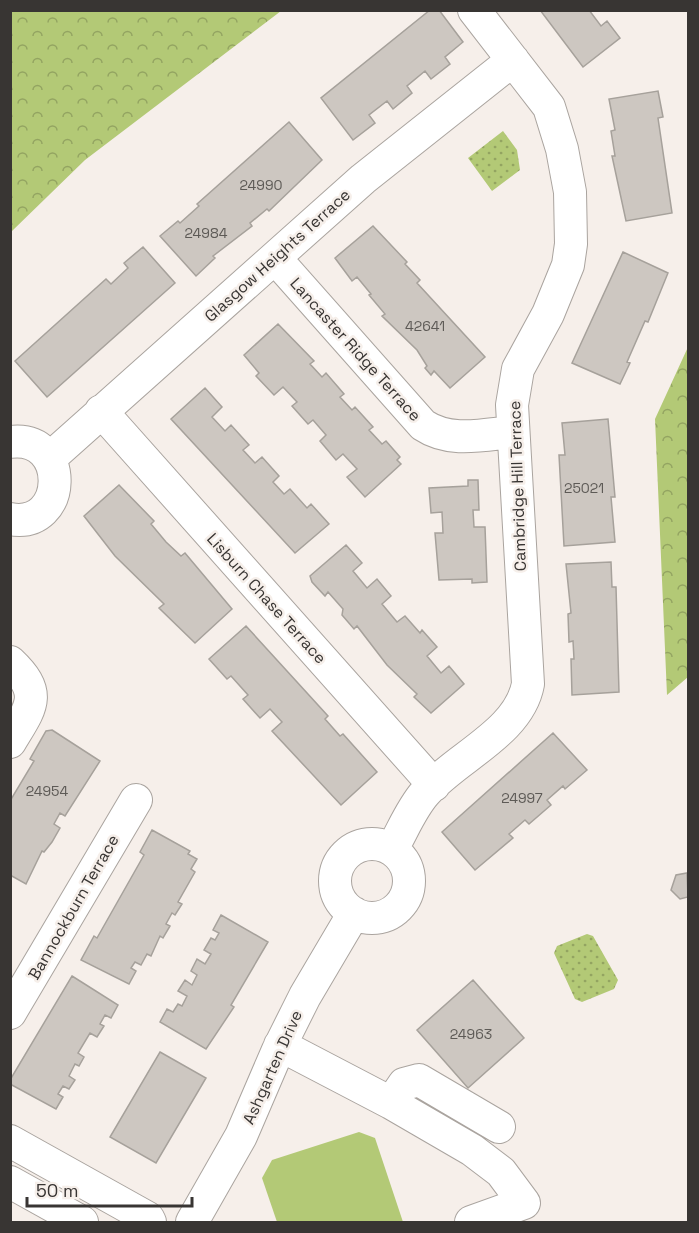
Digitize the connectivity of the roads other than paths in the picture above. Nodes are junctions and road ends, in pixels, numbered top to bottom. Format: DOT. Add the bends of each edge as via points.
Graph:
graph roads {
  1 [pos="474,10"];
  2 [pos="513,60"];
  3 [pos="275,258"];
  4 [pos="101,411"];
  5 [pos="512,432"];
  6 [pos="10,442"];
  7 [pos="48,459"];
  8 [pos="10,519"];
  9 [pos="10,662"];
  10 [pos="10,742"];
  11 [pos="434,784"];
  12 [pos="136,800"];
  13 [pos="392,849"];
  14 [pos="354,913"];
  15 [pos="10,1013"];
  16 [pos="280,1045"];
  17 [pos="391,1103"];
  18 [pos="500,1127"];
  19 [pos="10,1141"];
  20 [pos="10,1182"];
  21 [pos="82,1222"];
  22 [pos="150,1222"];
  23 [pos="192,1222"];
  24 [pos="471,1222"];
  1 -- 2 [label="street, Cambridge Hill Terrace"];
  2 -- 3 [label="street, Glasgow Heights Terrace" via="363,179"];
  2 -- 5 [label="street, Cambridge Hill Terrace" via="549,107 555,123 570,192 571,244 564,280 518,369"];
  3 -- 4 [label="street, Glasgow Heights Terrace"];
  3 -- 5 [label="street, Lancaster Ridge Terrace" via="423,424 438,433 458,437"];
  4 -- 7 [label="street, Glasgow Heights Terrace"];
  4 -- 11 [label="street, Lisburn Chase Terrace"];
  5 -- 11 [label="street, Cambridge Hill Terrace" via="526,694 516,715"];
  6 -- 7 [label="street" via="36,446"];
  7 -- 8 [label="street" via="56,473 53,496 38,514"];
  9 -- 10 [label="street" via="32,687 33,699"];
  11 -- 13 [label="street, Cambridge Hill Terrace" via="418,803"];
  12 -- 15 [label="street, Bannockburn Terrace"];
  13 -- 14 [label="street" via="409,875 407,896 384,917"];
  13 -- 14 [label="street" via="361,845 351,850 338,866 335,877 339,898"];
  14 -- 16 [label="street, Ashgarten Drive"];
  16 -- 17 [label="street"];
  16 -- 23 [label="street, Ashgarten Drive" via="241,1136"];
  17 -- 18 [label="street" via="404,1084 418,1080"];
  17 -- 24 [label="street" via="490,1162 524,1203"];
  19 -- 22 [label="street"];
  20 -- 21 [label="street"];
}
